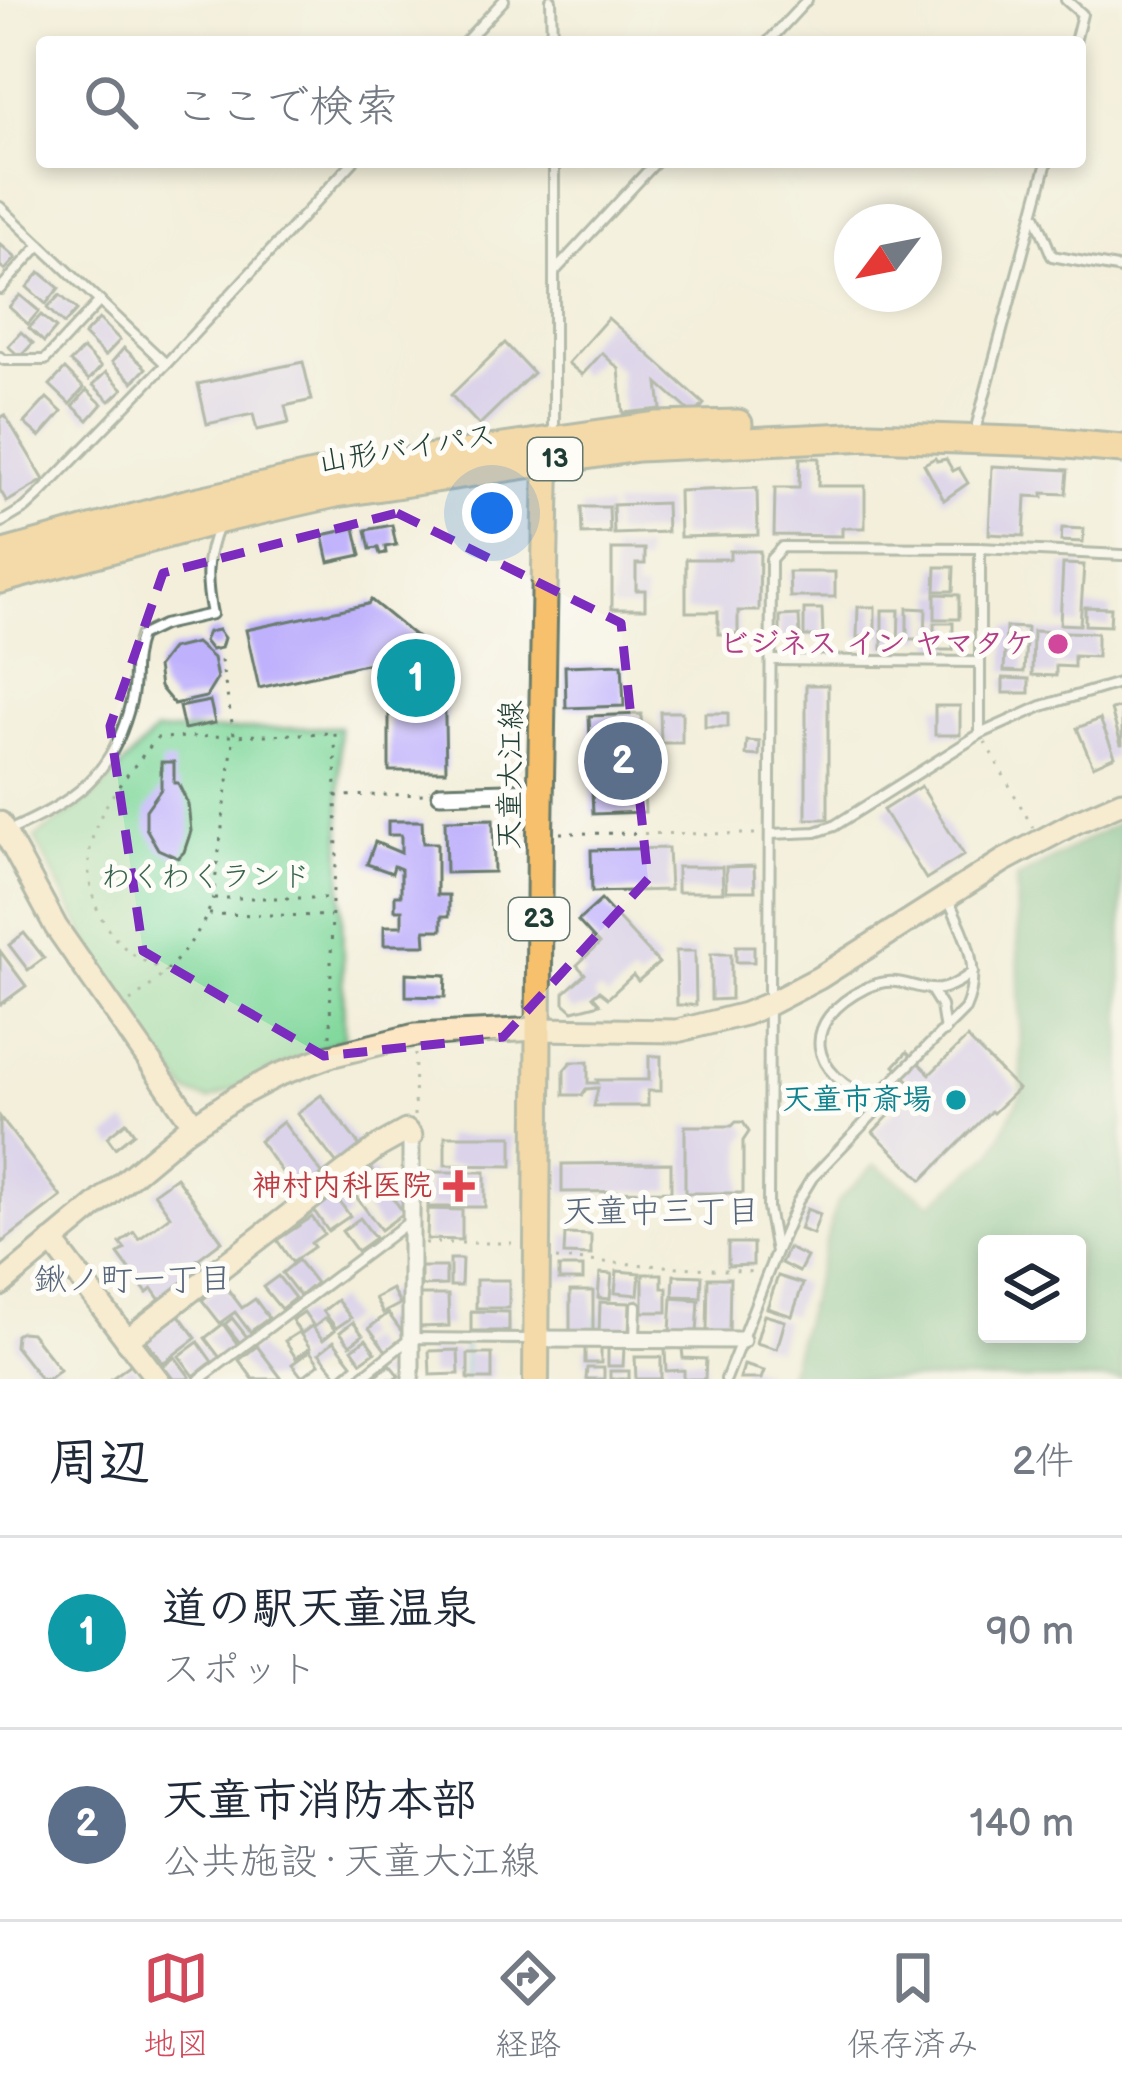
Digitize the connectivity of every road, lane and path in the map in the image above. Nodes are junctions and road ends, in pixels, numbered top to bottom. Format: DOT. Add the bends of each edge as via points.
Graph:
graph roads {
  1 [pos="504,0"];
  2 [pos="551,0"];
  3 [pos="807,0"];
  4 [pos="1066,0"];
  5 [pos="471,36"];
  6 [pos="552,36"];
  7 [pos="774,36"];
  8 [pos="1076,36"];
  9 [pos="347,168"];
  10 [pos="554,168"];
  11 [pos="650,168"];
  12 [pos="1046,168"];
  13 [pos="0,208"];
  14 [pos="1035,215"];
  15 [pos="40,245"];
  16 [pos="1122,269"];
  17 [pos="555,271"];
  18 [pos="0,289"];
  19 [pos="100,302"];
  20 [pos="0,357"];
  21 [pos="166,364"];
  22 [pos="977,424"];
  23 [pos="1122,435"];
  24 [pos="1122,449"];
  25 [pos="550,450"];
  26 [pos="220,519"];
  27 [pos="0,523"];
  28 [pos="980,548"];
  29 [pos="0,555"];
  30 [pos="1122,555"];
  31 [pos="0,579"];
  32 [pos="220,655"];
  33 [pos="772,660"];
  34 [pos="980,662"];
  35 [pos="1122,682"];
  36 [pos="234,734"];
  37 [pos="980,734"];
  38 [pos="541,791"];
  39 [pos="440,794"];
  40 [pos="336,796"];
  41 [pos="1122,802"];
  42 [pos="1,830"];
  43 [pos="540,832"];
  44 [pos="771,834"];
  45 [pos="1040,840"];
  46 [pos="946,896"];
  47 [pos="213,898"];
  48 [pos="332,898"];
  49 [pos="208,914"];
  50 [pos="332,916"];
  51 [pos="167,972"];
  52 [pos="973,972"];
  53 [pos="930,989"];
  54 [pos="771,1003"];
  55 [pos="113,1011"];
  56 [pos="539,1029"];
  57 [pos="945,1030"];
  58 [pos="416,1035"];
  59 [pos="330,1056"];
  60 [pos="874,1100"];
  61 [pos="194,1125"];
  62 [pos="410,1136"];
  63 [pos="412,1220"];
  64 [pos="52,1241"];
  65 [pos="411,1243"];
  66 [pos="537,1251"];
  67 [pos="776,1252"];
  68 [pos="770,1273"];
  69 [pos="0,1285"];
  70 [pos="636,1306"];
  71 [pos="411,1338"];
  72 [pos="536,1339"];
  73 [pos="127,1340"];
  74 [pos="635,1340"];
  75 [pos="742,1340"];
  76 [pos="157,1379"];
  77 [pos="200,1379"];
  78 [pos="359,1379"];
  79 [pos="411,1379"];
  80 [pos="536,1379"];
  81 [pos="726,1379"];
  1 -- 5 [label="lane"];
  2 -- 6 [label="lane"];
  3 -- 7 [label="lane"];
  4 -- 8 [label="lane" via="1082,14"];
  9 -- 21 [label="lane"];
  10 -- 17 [label="lane"];
  11 -- 17 [label="lane"];
  12 -- 14 [label="lane"];
  13 -- 15 [label="lane"];
  14 -- 16 [label="lane" via="1052,256"];
  14 -- 22 [label="lane"];
  15 -- 18 [label="lane"];
  15 -- 19 [label="lane"];
  17 -- 25 [label="lane"];
  19 -- 20 [label="lane" via="45,360"];
  19 -- 21 [label="lane"];
  21 -- 27 [label="lane" via="39,495"];
  22 -- 23 [label="highway, 山形バイパス / 13"];
  22 -- 25 [label="highway, 山形バイパス / 13" via="656,426"];
  24 -- 25 [label="highway, 山形バイパス / 13" via="870,436"];
  25 -- 26 [label="highway, 山形バイパス / 13"];
  25 -- 29 [label="highway, 山形バイパス / 13" via="322,474"];
  25 -- 38 [label="main road, 天童大江線 / 23"];
  26 -- 31 [label="highway, 山形バイパス / 13"];
  26 -- 42 [label="lane" via="206,559 212,614 140,636 133,697 98,774 74,798"];
  28 -- 30 [label="lane"];
  28 -- 33 [label="lane" via="782,547 772,559"];
  28 -- 34 [label="lane"];
  32 -- 36 [label="path"];
  33 -- 34 [label="lane"];
  33 -- 44 [label="lane"];
  34 -- 37 [label="lane"];
  35 -- 37 [label="lane"];
  36 -- 40 [label="path" via="335,733"];
  36 -- 47 [label="path"];
  36 -- 51 [label="path" via="157,738 101,814 87,850 101,920 127,950"];
  37 -- 44 [label="lane" via="834,826"];
  37 -- 45 [label="path"];
  38 -- 39 [label="street"];
  38 -- 43 [label="main road, 天童大江線 / 23"];
  39 -- 40 [label="path"];
  40 -- 48 [label="path"];
  41 -- 45 [label="street"];
  42 -- 55 [label="street"];
  43 -- 44 [label="path"];
  43 -- 56 [label="main road, 天童大江線 / 23"];
  44 -- 54 [label="lane"];
  45 -- 46 [label="street"];
  46 -- 52 [label="lane"];
  46 -- 54 [label="street"];
  47 -- 48 [label="path"];
  47 -- 49 [label="path"];
  48 -- 50 [label="path"];
  49 -- 50 [label="path"];
  49 -- 51 [label="path"];
  50 -- 59 [label="path"];
  51 -- 55 [label="path"];
  52 -- 53 [label="lane"];
  52 -- 57 [label="lane" via="965,1009"];
  53 -- 57 [label="lane"];
  53 -- 60 [label="lane" via="906,982 867,988 820,1032 820,1057 843,1083"];
  54 -- 56 [label="street" via="677,1031"];
  54 -- 67 [label="lane" via="768,1208"];
  55 -- 61 [label="street"];
  56 -- 58 [label="street"];
  56 -- 66 [label="main road, 天童大江線 / 23"];
  57 -- 60 [label="lane"];
  58 -- 59 [label="street"];
  58 -- 62 [label="path"];
  59 -- 61 [label="street" via="278,1075"];
  60 -- 67 [label="lane" via="874,1113 812,1178"];
  61 -- 64 [label="street"];
  62 -- 63 [label="street"];
  62 -- 73 [label="street" via="401,1132 380,1146"];
  63 -- 65 [label="street"];
  63 -- 77 [label="lane"];
  64 -- 69 [label="street"];
  64 -- 73 [label="street"];
  65 -- 66 [label="path"];
  65 -- 71 [label="street"];
  66 -- 68 [label="path"];
  66 -- 72 [label="main road, 天童大江線 / 23"];
  67 -- 68 [label="lane"];
  68 -- 75 [label="lane"];
  70 -- 74 [label="lane"];
  71 -- 72 [label="lane"];
  71 -- 78 [label="lane"];
  71 -- 79 [label="street"];
  72 -- 74 [label="street"];
  72 -- 80 [label="main road, 天童大江線 / 23"];
  73 -- 76 [label="street"];
  74 -- 75 [label="street"];
  75 -- 81 [label="lane"];
}
